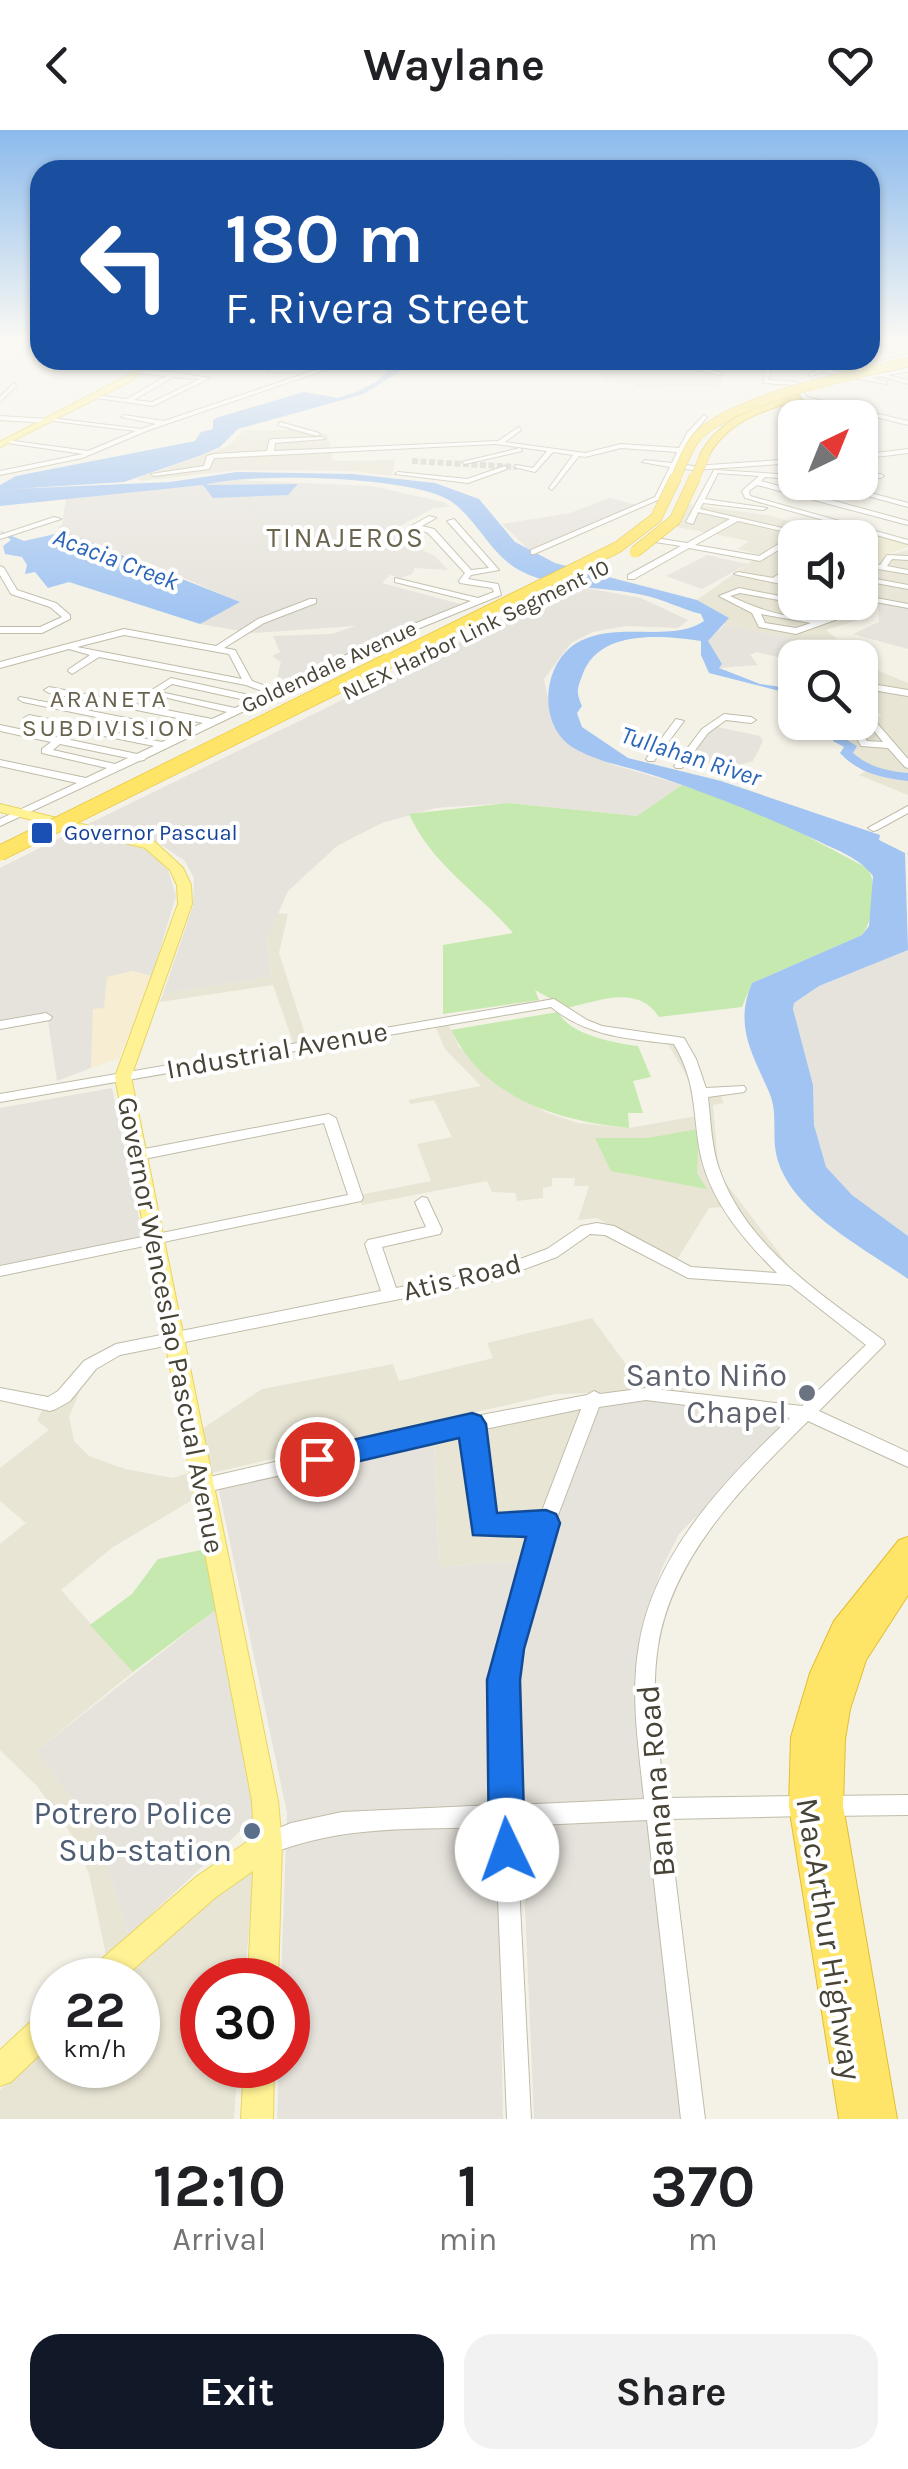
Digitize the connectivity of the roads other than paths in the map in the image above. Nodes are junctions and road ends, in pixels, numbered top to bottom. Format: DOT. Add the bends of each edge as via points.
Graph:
graph roads {
  1 [pos="30,430"];
  2 [pos="144,430"];
  3 [pos="290,430"];
  4 [pos="517,430"];
  5 [pos="695,430"];
  6 [pos="711,430"];
  7 [pos="722,430"];
  8 [pos="454,435"];
  9 [pos="499,442"];
  10 [pos="4,443"];
  11 [pos="478,445"];
  12 [pos="270,449"];
  13 [pos="321,449"];
  14 [pos="522,449"];
  15 [pos="231,450"];
  16 [pos="682,450"];
  17 [pos="908,451"];
  18 [pos="550,452"];
  19 [pos="90,453"];
  20 [pos="257,453"];
  21 [pos="577,454"];
  22 [pos="878,455"];
  23 [pos="296,456"];
  24 [pos="645,462"];
  25 [pos="778,462"];
  26 [pos="407,464"];
  27 [pos="443,464"];
  28 [pos="674,466"];
  29 [pos="517,468"];
  30 [pos="536,470"];
  31 [pos="0,473"];
  32 [pos="461,473"];
  33 [pos="154,474"];
  34 [pos="432,474"];
  35 [pos="778,478"];
  36 [pos="759,480"];
  37 [pos="552,488"];
  38 [pos="878,498"];
  39 [pos="700,500"];
  40 [pos="772,505"];
  41 [pos="908,506"];
  42 [pos="697,510"];
  43 [pos="432,518"];
  44 [pos="738,518"];
  45 [pos="56,519"];
  46 [pos="450,521"];
  47 [pos="690,522"];
  48 [pos="908,523"];
  49 [pos="778,528"];
  50 [pos="0,537"];
  51 [pos="658,540"];
  52 [pos="908,542"];
  53 [pos="685,544"];
  54 [pos="778,548"];
  55 [pos="534,552"];
  56 [pos="908,558"];
  57 [pos="878,567"];
  58 [pos="882,568"];
  59 [pos="908,572"];
  60 [pos="2,573"];
  61 [pos="738,574"];
  62 [pos="466,577"];
  63 [pos="632,577"];
  64 [pos="778,578"];
  65 [pos="398,580"];
  66 [pos="774,581"];
  67 [pos="878,581"];
  68 [pos="778,582"];
  69 [pos="908,587"];
  70 [pos="429,588"];
  71 [pos="778,598"];
  72 [pos="475,600"];
  73 [pos="878,600"];
  74 [pos="313,601"];
  75 [pos="908,606"];
  76 [pos="824,620"];
  77 [pos="0,630"];
  78 [pos="220,647"];
  79 [pos="67,648"];
  80 [pos="96,654"];
  81 [pos="0,665"];
  82 [pos="72,671"];
  83 [pos="64,680"];
  84 [pos="248,682"];
  85 [pos="878,688"];
  86 [pos="49,690"];
  87 [pos="276,692"];
  88 [pos="908,693"];
  89 [pos="261,700"];
  90 [pos="48,704"];
  91 [pos="237,711"];
  92 [pos="29,718"];
  93 [pos="751,720"];
  94 [pos="679,721"];
  95 [pos="215,722"];
  96 [pos="6,729"];
  97 [pos="190,734"];
  98 [pos="878,735"];
  99 [pos="59,740"];
  100 [pos="862,740"];
  101 [pos="888,745"];
  102 [pos="166,746"];
  103 [pos="140,758"];
  104 [pos="651,759"];
  105 [pos="0,763"];
  106 [pos="908,765"];
  107 [pos="679,766"];
  108 [pos="118,768"];
  109 [pos="88,782"];
  110 [pos="0,808"];
  111 [pos="906,812"];
  112 [pos="21,814"];
  113 [pos="0,823"];
  114 [pos="873,828"];
  115 [pos="0,853"];
  116 [pos="0,863"];
  117 [pos="46,1018"];
  118 [pos="0,1025"];
  119 [pos="123,1077"];
  120 [pos="739,1090"];
  121 [pos="703,1093"];
  122 [pos="0,1098"];
  123 [pos="139,1155"];
  124 [pos="422,1202"];
  125 [pos="154,1239"];
  126 [pos="0,1271"];
  127 [pos="796,1280"];
  128 [pos="390,1295"];
  129 [pos="172,1337"];
  130 [pos="0,1394"];
  131 [pos="594,1398"];
  132 [pos="809,1414"];
  133 [pos="472,1424"];
  134 [pos="908,1460"];
  135 [pos="201,1486"];
  136 [pos="546,1523"];
  137 [pos="908,1548"];
  138 [pos="908,1574"];
  139 [pos="908,1805"];
  140 [pos="816,1806"];
  141 [pos="656,1808"];
  142 [pos="506,1816"];
  143 [pos="268,1844"];
  144 [pos="124,1958"];
  145 [pos="264,1958"];
  146 [pos="30,2043"];
  147 [pos="0,2070"];
  148 [pos="258,2088"];
  149 [pos="257,2119"];
  150 [pos="520,2119"];
  151 [pos="693,2119"];
  152 [pos="856,2119"];
  153 [pos="879,2119"];
  1 -- 10 [label="main road"];
  2 -- 19 [label="street"];
  3 -- 13 [label="street"];
  4 -- 9 [label="street"];
  5 -- 16 [label="street"];
  6 -- 115 [label="highway, NLEX Harbor Link Segment 10, bridge" via="695,439 656,518 618,548"];
  7 -- 116 [label="highway, NLEX Harbor Link Segment 10, bridge" via="675,520 636,552"];
  8 -- 11 [label="street"];
  9 -- 11 [label="street"];
  9 -- 14 [label="street"];
  10 -- 19 [label="street"];
  11 -- 13 [label="street"];
  12 -- 13 [label="street"];
  12 -- 20 [label="street"];
  12 -- 23 [label="street"];
  13 -- 23 [label="street"];
  13 -- 23 [label="street"];
  14 -- 18 [label="street"];
  14 -- 32 [label="street" via="468,462"];
  14 -- 34 [label="street" via="506,467 474,480"];
  15 -- 20 [label="street"];
  16 -- 21 [label="street" via="620,446 606,454"];
  16 -- 28 [label="street"];
  17 -- 22 [label="street"];
  18 -- 21 [label="street"];
  18 -- 30 [label="street"];
  19 -- 31 [label="street"];
  20 -- 23 [label="street"];
  20 -- 33 [label="street" via="209,457 204,469"];
  21 -- 37 [label="street"];
  24 -- 28 [label="street"];
  25 -- 28 [label="street"];
  26 -- 34 [label="street" via="398,474"];
  27 -- 34 [label="street"];
  28 -- 55 [label="street" via="658,498"];
  29 -- 30 [label="street"];
  35 -- 36 [label="street"];
  36 -- 39 [label="street" via="716,471"];
  36 -- 40 [label="street" via="744,494"];
  36 -- 48 [label="street"];
  38 -- 41 [label="street"];
  39 -- 40 [label="street"];
  39 -- 42 [label="street"];
  40 -- 52 [label="street"];
  42 -- 44 [label="street"];
  42 -- 47 [label="street"];
  43 -- 62 [label="street" via="415,526 431,531"];
  44 -- 49 [label="street"];
  44 -- 53 [label="street"];
  45 -- 50 [label="street"];
  46 -- 62 [label="street" via="496,570"];
  51 -- 53 [label="street"];
  53 -- 54 [label="street" via="760,559"];
  53 -- 63 [label="street"];
  56 -- 58 [label="street" via="890,558"];
  57 -- 58 [label="street"];
  58 -- 59 [label="street"];
  60 -- 77 [label="street" via="14,592 54,605 67,617 42,630"];
  61 -- 66 [label="street"];
  62 -- 70 [label="street"];
  62 -- 72 [label="street" via="498,589"];
  64 -- 66 [label="street"];
  65 -- 70 [label="street"];
  66 -- 68 [label="street"];
  67 -- 69 [label="street"];
  70 -- 72 [label="street"];
  71 -- 76 [label="street" via="736,590 723,595 756,611 757,621 786,630"];
  72 -- 87 [label="street, Goldendale Avenue"];
  73 -- 75 [label="street"];
  74 -- 78 [label="street" via="261,621"];
  79 -- 80 [label="street"];
  79 -- 81 [label="street"];
  79 -- 84 [label="street" via="124,632 232,652"];
  80 -- 82 [label="street"];
  80 -- 84 [label="street"];
  83 -- 86 [label="street"];
  84 -- 87 [label="street"];
  85 -- 88 [label="street"];
  86 -- 90 [label="street" via="27,700"];
  86 -- 95 [label="street"];
  87 -- 89 [label="street, Goldendale Avenue"];
  89 -- 91 [label="street, Goldendale Avenue"];
  89 -- 91 [label="street" via="169,681 152,693"];
  90 -- 92 [label="street"];
  90 -- 97 [label="street"];
  91 -- 95 [label="street, Goldendale Avenue"];
  92 -- 96 [label="street"];
  92 -- 102 [label="street"];
  93 -- 107 [label="street" via="724,717"];
  94 -- 104 [label="street"];
  95 -- 97 [label="street, Goldendale Avenue"];
  96 -- 99 [label="street"];
  97 -- 102 [label="street, Goldendale Avenue"];
  98 -- 101 [label="street"];
  99 -- 103 [label="street"];
  99 -- 108 [label="street" via="45,751"];
  100 -- 101 [label="street"];
  101 -- 106 [label="street"];
  102 -- 103 [label="street, Goldendale Avenue"];
  103 -- 108 [label="street, Goldendale Avenue"];
  105 -- 109 [label="street"];
  108 -- 109 [label="street, Goldendale Avenue"];
  109 -- 112 [label="street, Goldendale Avenue"];
  110 -- 112 [label="main road, Governor Wenceslao Pascual Avenue"];
  111 -- 114 [label="street"];
  112 -- 113 [label="street, Goldendale Avenue"];
  112 -- 119 [label="main road, Governor Wenceslao Pascual Avenue" via="150,845 168,857 184,882 180,926"];
  117 -- 118 [label="street"];
  119 -- 121 [label="street, Industrial Avenue" via="554,1003 605,1032 680,1041"];
  119 -- 122 [label="street, Industrial Avenue"];
  119 -- 123 [label="main road, Governor Wenceslao Pascual Avenue"];
  120 -- 121 [label="street"];
  121 -- 127 [label="street" via="714,1175 754,1238"];
  123 -- 125 [label="main road, Governor Wenceslao Pascual Avenue"];
  123 -- 125 [label="street" via="330,1118 356,1198"];
  124 -- 128 [label="street" via="435,1230 373,1244"];
  125 -- 126 [label="street"];
  125 -- 129 [label="main road, Governor Wenceslao Pascual Avenue"];
  127 -- 128 [label="street, Atis Road" via="688,1272 597,1228 495,1274"];
  127 -- 132 [label="street, Banana Road" via="877,1344"];
  128 -- 129 [label="street, Atis Road"];
  129 -- 130 [label="street, Atis Road" via="116,1350 50,1404"];
  129 -- 135 [label="main road, Governor Wenceslao Pascual Avenue"];
  131 -- 132 [label="street" via="680,1395"];
  131 -- 133 [label="street"];
  131 -- 136 [label="street"];
  132 -- 134 [label="street"];
  132 -- 141 [label="street, Banana Road" via="712,1512 685,1546 667,1586 645,1674"];
  133 -- 135 [label="street"];
  133 -- 136 [label="street" via="484,1526"];
  135 -- 143 [label="main road, Governor Wenceslao Pascual Avenue" via="248,1701"];
  136 -- 142 [label="street" via="506,1656"];
  137 -- 140 [label="highway, MacArthur Highway" via="860,1606 824,1672 806,1737"];
  138 -- 140 [label="highway, MacArthur Highway" via="874,1615 841,1681"];
  139 -- 140 [label="street"];
  140 -- 141 [label="street"];
  140 -- 152 [label="highway, MacArthur Highway"];
  140 -- 153 [label="highway, MacArthur Highway"];
  141 -- 142 [label="street"];
  141 -- 151 [label="street, Banana Road"];
  142 -- 143 [label="street" via="307,1828"];
  142 -- 150 [label="street"];
  143 -- 144 [label="main road"];
  143 -- 145 [label="main road, Governor Wenceslao Pascual Avenue"];
  146 -- 147 [label="main road"];
  148 -- 149 [label="main road"];
}
